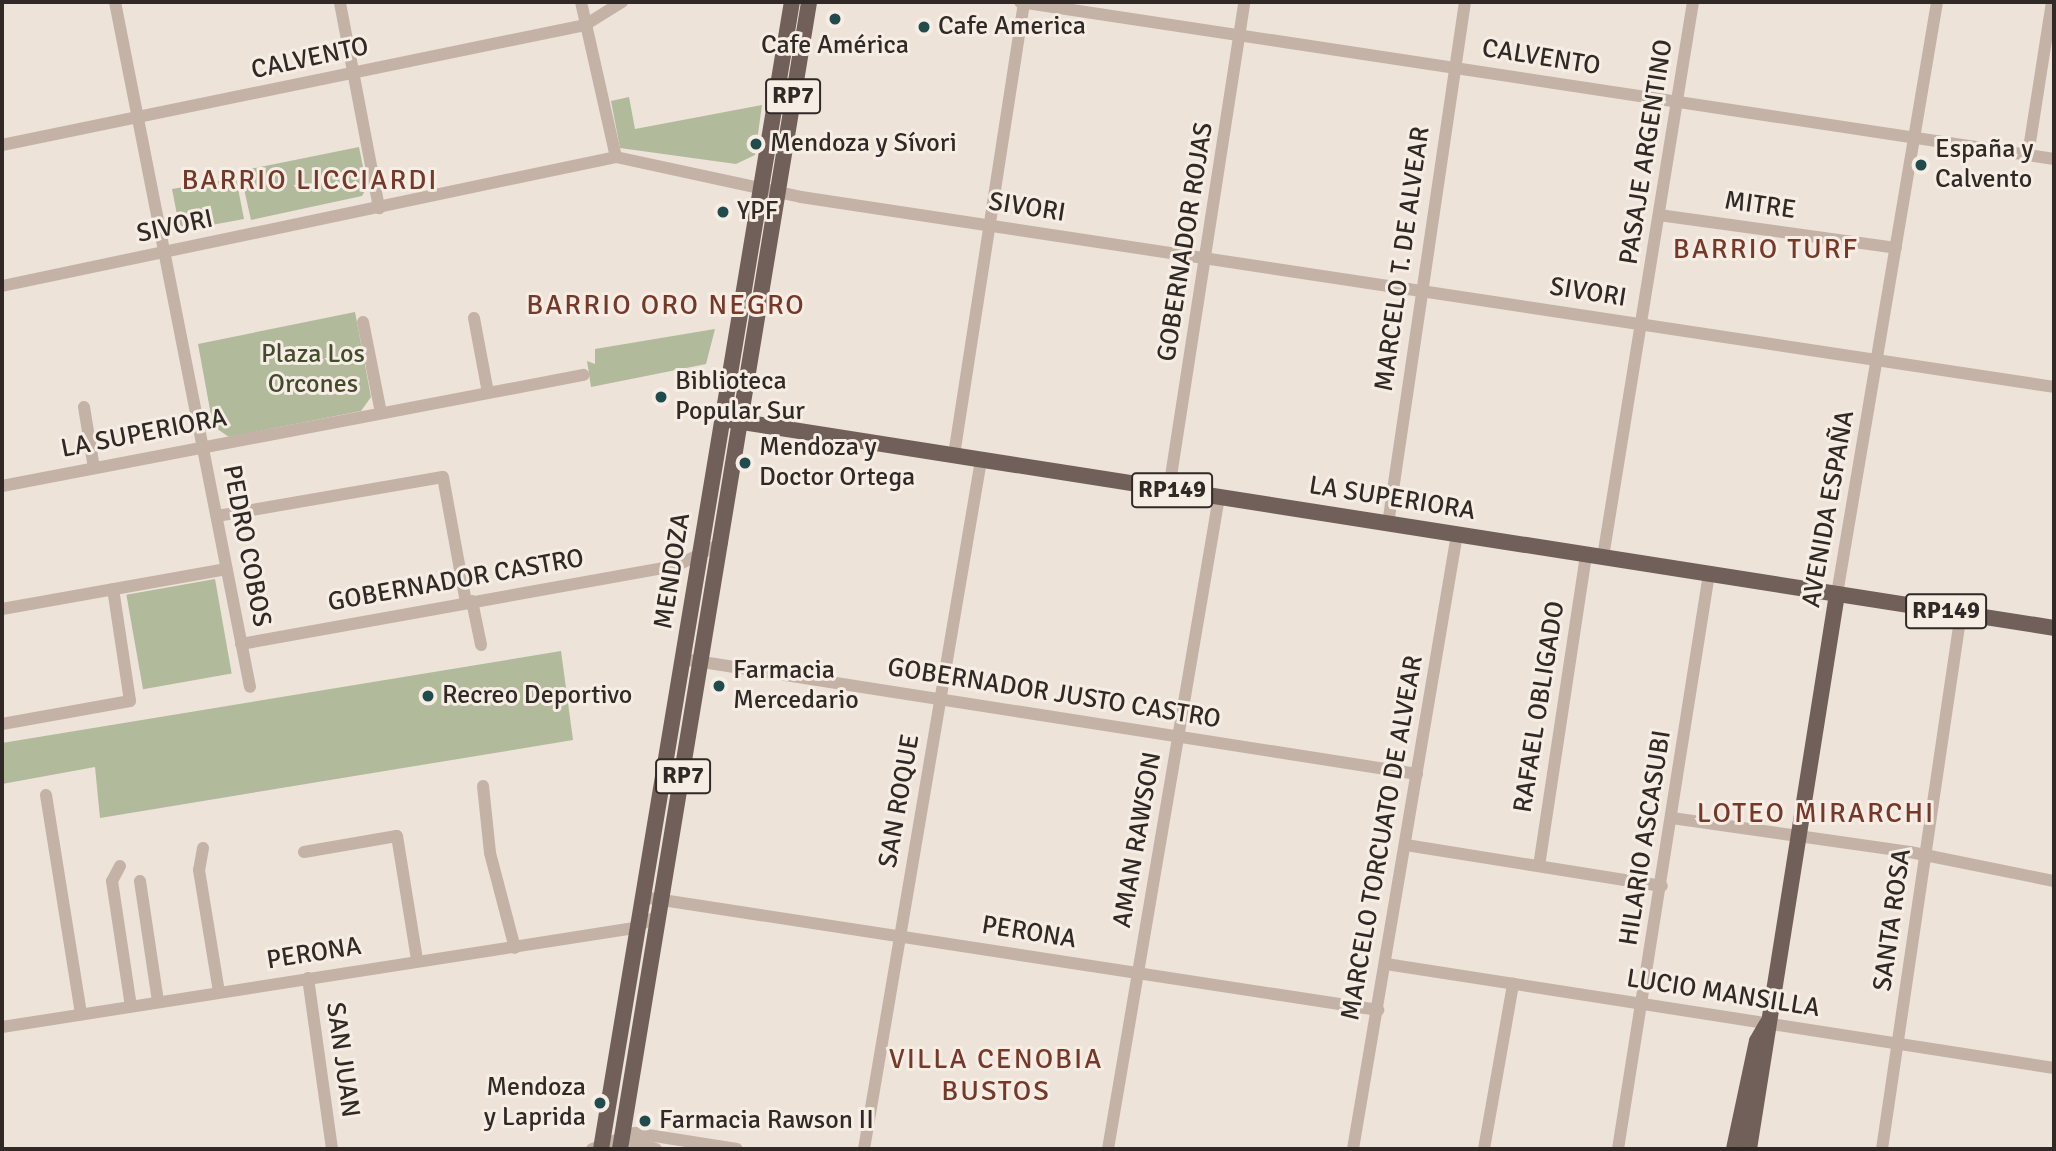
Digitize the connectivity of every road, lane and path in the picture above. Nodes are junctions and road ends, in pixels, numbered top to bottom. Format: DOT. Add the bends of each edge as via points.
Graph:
graph roads {
  1 [pos="116,2"];
  2 [pos="580,2"];
  3 [pos="622,2"];
  4 [pos="792,2"];
  5 [pos="809,2"];
  6 [pos="1023,2"];
  7 [pos="1244,2"];
  8 [pos="1465,2"];
  9 [pos="1693,2"];
  10 [pos="1937,2"];
  11 [pos="2052,2"];
  12 [pos="341,3"];
  13 [pos="585,25"];
  14 [pos="1239,36"];
  15 [pos="1455,68"];
  16 [pos="354,73"];
  17 [pos="1677,103"];
  18 [pos="141,119"];
  19 [pos="1915,137"];
  20 [pos="2,145"];
  21 [pos="2028,155"];
  22 [pos="615,157"];
  23 [pos="2054,159"];
  24 [pos="771,189"];
  25 [pos="379,208"];
  26 [pos="1659,215"];
  27 [pos="993,226"];
  28 [pos="1896,248"];
  29 [pos="167,253"];
  30 [pos="1208,259"];
  31 [pos="2,286"];
  32 [pos="1420,291"];
  33 [pos="474,318"];
  34 [pos="363,323"];
  35 [pos="1644,325"];
  36 [pos="1880,360"];
  37 [pos="583,375"];
  38 [pos="2054,387"];
  39 [pos="488,393"];
  40 [pos="84,407"];
  41 [pos="381,413"];
  42 [pos="723,419"];
  43 [pos="742,422"];
  44 [pos="204,447"];
  45 [pos="954,455"];
  46 [pos="981,460"];
  47 [pos="94,468"];
  48 [pos="2,486"];
  49 [pos="1169,489"];
  50 [pos="1219,497"];
  51 [pos="217,516"];
  52 [pos="1388,524"];
  53 [pos="1457,534"];
  54 [pos="722,543"];
  55 [pos="700,554"];
  56 [pos="1586,555"];
  57 [pos="1603,557"];
  58 [pos="678,565"];
  59 [pos="226,569"];
  60 [pos="1709,574"];
  61 [pos="696,578"];
  62 [pos="113,589"];
  63 [pos="714,591"];
  64 [pos="1837,594"];
  65 [pos="470,601"];
  66 [pos="2,609"];
  67 [pos="1961,613"];
  68 [pos="2054,628"];
  69 [pos="242,644"];
  70 [pos="481,645"];
  71 [pos="683,659"];
  72 [pos="702,662"];
  73 [pos="250,687"];
  74 [pos="940,699"];
  75 [pos="2,724"];
  76 [pos="1178,736"];
  77 [pos="1418,774"];
  78 [pos="483,786"];
  79 [pos="46,795"];
  80 [pos="1672,818"];
  81 [pos="1799,835"];
  82 [pos="1406,845"];
  83 [pos="203,848"];
  84 [pos="304,852"];
  85 [pos="1925,858"];
  86 [pos="120,866"];
  87 [pos="1539,866"];
  88 [pos="648,869"];
  89 [pos="141,881"];
  90 [pos="2054,881"];
  91 [pos="1662,886"];
  92 [pos="643,897"];
  93 [pos="665,901"];
  94 [pos="636,928"];
  95 [pos="900,936"];
  96 [pos="515,948"];
  97 [pos="653,954"];
  98 [pos="417,960"];
  99 [pos="1386,964"];
  100 [pos="1138,973"];
  101 [pos="308,978"];
  102 [pos="1513,984"];
  103 [pos="219,992"];
  104 [pos="158,1002"];
  105 [pos="1644,1005"];
  106 [pos="131,1006"];
  107 [pos="1378,1010"];
  108 [pos="82,1014"];
  109 [pos="1767,1024"];
  110 [pos="2,1027"];
  111 [pos="1898,1044"];
  112 [pos="2054,1068"];
  113 [pos="621,1143"];
  114 [pos="332,1149"];
  115 [pos="598,1149"];
  116 [pos="656,1149"];
  117 [pos="737,1149"];
  118 [pos="864,1149"];
  119 [pos="1108,1149"];
  120 [pos="1353,1149"];
  121 [pos="1484,1149"];
  122 [pos="1618,1149"];
  123 [pos="1734,1149"];
  124 [pos="1749,1149"];
  125 [pos="1882,1149"];
  1 -- 18 [label="street, PEDRO COBOS"];
  2 -- 13 [label="street"];
  3 -- 13 [label="street, CALVENTO"];
  4 -- 24 [label="main road, MENDOZA / RP7"];
  5 -- 24 [label="main road, MENDOZA / RP7"];
  6 -- 14 [label="street, CALVENTO"];
  6 -- 27 [label="street"];
  7 -- 14 [label="street, GOBERNADOR ROJAS"];
  8 -- 15 [label="street, MARCELO T. DE ALVEAR"];
  9 -- 17 [label="street, PASAJE ARGENTINO"];
  10 -- 19 [label="street, AVENIDA ESPAÑA"];
  11 -- 21 [label="street"];
  12 -- 16 [label="street"];
  13 -- 16 [label="street, CALVENTO"];
  13 -- 22 [label="street"];
  14 -- 15 [label="street, CALVENTO"];
  14 -- 30 [label="street, GOBERNADOR ROJAS"];
  15 -- 17 [label="street, CALVENTO"];
  15 -- 32 [label="street, MARCELO T. DE ALVEAR"];
  16 -- 18 [label="street, CALVENTO"];
  16 -- 25 [label="street"];
  17 -- 19 [label="street, CALVENTO"];
  17 -- 26 [label="street, PASAJE ARGENTINO"];
  18 -- 20 [label="street, CALVENTO"];
  18 -- 29 [label="street, PEDRO COBOS"];
  19 -- 21 [label="street, CALVENTO"];
  19 -- 28 [label="street, AVENIDA ESPAÑA"];
  21 -- 23 [label="street, CALVENTO"];
  22 -- 24 [label="street, SIVORI"];
  22 -- 25 [label="street, SIVORI"];
  24 -- 27 [label="street, SIVORI"];
  24 -- 42 [label="main road, MENDOZA / RP7"];
  24 -- 43 [label="main road, MENDOZA / RP7"];
  25 -- 29 [label="street, SIVORI"];
  26 -- 28 [label="street, MITRE"];
  26 -- 35 [label="street, PASAJE ARGENTINO"];
  27 -- 30 [label="street, SIVORI"];
  27 -- 45 [label="street"];
  28 -- 36 [label="street, AVENIDA ESPAÑA"];
  29 -- 31 [label="street, SIVORI"];
  29 -- 44 [label="street, PEDRO COBOS"];
  30 -- 32 [label="street, SIVORI"];
  30 -- 49 [label="street, GOBERNADOR ROJAS"];
  32 -- 35 [label="street, SIVORI"];
  32 -- 52 [label="street, MARCELO T. DE ALVEAR"];
  33 -- 39 [label="street"];
  34 -- 41 [label="street"];
  35 -- 36 [label="street, SIVORI"];
  35 -- 57 [label="street, PASAJE ARGENTINO"];
  36 -- 38 [label="street, SIVORI"];
  36 -- 64 [label="street, AVENIDA ESPAÑA"];
  37 -- 39 [label="street, LA SUPERIORA"];
  39 -- 41 [label="street, LA SUPERIORA"];
  40 -- 47 [label="street"];
  41 -- 44 [label="street, LA SUPERIORA"];
  42 -- 43 [label="main road, LA SUPERIORA / RP149"];
  42 -- 55 [label="main road, MENDOZA / RP7"];
  43 -- 45 [label="main road, LA SUPERIORA / RP149"];
  43 -- 54 [label="main road, MENDOZA / RP7"];
  44 -- 47 [label="street, LA SUPERIORA"];
  44 -- 51 [label="street, PEDRO COBOS"];
  45 -- 46 [label="main road, LA SUPERIORA / RP149"];
  46 -- 49 [label="main road, LA SUPERIORA / RP149"];
  46 -- 74 [label="street, SAN ROQUE"];
  47 -- 48 [label="street, LA SUPERIORA"];
  49 -- 50 [label="main road, LA SUPERIORA / RP149"];
  50 -- 52 [label="main road, LA SUPERIORA / RP149"];
  50 -- 76 [label="street, AMAN RAWSON"];
  51 -- 59 [label="street, PEDRO COBOS"];
  51 -- 65 [label="street" via="443,477"];
  52 -- 53 [label="main road, LA SUPERIORA / RP149"];
  53 -- 56 [label="main road, LA SUPERIORA / RP149"];
  53 -- 77 [label="street, MARCELO TORCUATO DE ALVEAR"];
  54 -- 55 [label="street, GOBERNADOR CASTRO"];
  54 -- 63 [label="main road, MENDOZA / RP7"];
  55 -- 58 [label="street, GOBERNADOR CASTRO"];
  55 -- 61 [label="main road, MENDOZA / RP7"];
  56 -- 57 [label="main road, LA SUPERIORA / RP149"];
  56 -- 87 [label="street, RAFAEL OBLIGADO"];
  57 -- 60 [label="main road, LA SUPERIORA / RP149"];
  58 -- 61 [label="street"];
  58 -- 65 [label="street, GOBERNADOR CASTRO"];
  59 -- 62 [label="street"];
  59 -- 69 [label="street, PEDRO COBOS"];
  60 -- 64 [label="main road, LA SUPERIORA / RP149"];
  60 -- 80 [label="street, HILARIO ASCASUBI"];
  61 -- 63 [label="street"];
  61 -- 71 [label="main road, MENDOZA / RP7"];
  62 -- 66 [label="street"];
  62 -- 75 [label="street" via="130,701"];
  63 -- 72 [label="main road, MENDOZA / RP7"];
  64 -- 67 [label="main road, LA SUPERIORA / RP149"];
  64 -- 81 [label="main road, AVENIDA ESPAÑA"];
  65 -- 69 [label="street, GOBERNADOR CASTRO"];
  65 -- 70 [label="street"];
  67 -- 68 [label="main road, LA SUPERIORA / RP149"];
  67 -- 85 [label="street, SANTA ROSA"];
  69 -- 73 [label="street, PEDRO COBOS"];
  71 -- 72 [label="street, GOBERNADOR JUSTO CASTRO"];
  71 -- 88 [label="main road, MENDOZA / RP7"];
  72 -- 74 [label="street, GOBERNADOR JUSTO CASTRO"];
  72 -- 93 [label="main road, MENDOZA / RP7"];
  74 -- 76 [label="street, GOBERNADOR JUSTO CASTRO"];
  74 -- 95 [label="street, SAN ROQUE"];
  76 -- 77 [label="street, GOBERNADOR JUSTO CASTRO"];
  76 -- 100 [label="street, AMAN RAWSON"];
  77 -- 82 [label="street, MARCELO TORCUATO DE ALVEAR"];
  78 -- 96 [label="street" via="490,853"];
  79 -- 108 [label="street"];
  80 -- 81 [label="street"];
  80 -- 91 [label="street, HILARIO ASCASUBI"];
  81 -- 85 [label="street"];
  81 -- 109 [label="main road, AVENIDA ESPAÑA"];
  82 -- 87 [label="street"];
  82 -- 99 [label="street, MARCELO TORCUATO DE ALVEAR"];
  83 -- 103 [label="street" via="199,870"];
  84 -- 98 [label="street" via="397,836"];
  85 -- 90 [label="street"];
  85 -- 111 [label="street, SANTA ROSA"];
  86 -- 106 [label="street" via="112,881"];
  87 -- 91 [label="street"];
  88 -- 92 [label="main road, MENDOZA / RP7"];
  88 -- 93 [label="street"];
  89 -- 104 [label="street"];
  91 -- 105 [label="street, HILARIO ASCASUBI"];
  92 -- 93 [label="street, PERONA"];
  92 -- 94 [label="main road, MENDOZA / RP7"];
  93 -- 94 [label="street, PERONA"];
  93 -- 95 [label="street, PERONA"];
  93 -- 97 [label="main road, MENDOZA / RP7"];
  94 -- 96 [label="street, PERONA"];
  94 -- 97 [label="street"];
  94 -- 115 [label="main road, MENDOZA / RP7"];
  95 -- 100 [label="street, PERONA"];
  95 -- 118 [label="street, SAN ROQUE"];
  96 -- 98 [label="street, PERONA"];
  97 -- 113 [label="main road, MENDOZA / RP7"];
  98 -- 101 [label="street, PERONA"];
  99 -- 102 [label="street, LUCIO MANSILLA"];
  99 -- 107 [label="street, MARCELO TORCUATO DE ALVEAR"];
  100 -- 107 [label="street, PERONA"];
  100 -- 119 [label="street, AMAN RAWSON"];
  101 -- 103 [label="street, PERONA"];
  101 -- 114 [label="street, SAN JUAN"];
  102 -- 105 [label="street, LUCIO MANSILLA"];
  102 -- 121 [label="street"];
  103 -- 104 [label="street, PERONA"];
  104 -- 106 [label="street, PERONA"];
  105 -- 109 [label="street, LUCIO MANSILLA"];
  105 -- 122 [label="street, HILARIO ASCASUBI"];
  106 -- 108 [label="street, PERONA"];
  107 -- 120 [label="street, MARCELO TORCUATO DE ALVEAR"];
  108 -- 110 [label="street, PERONA"];
  109 -- 111 [label="street, LUCIO MANSILLA"];
  109 -- 123 [label="main road, AVENIDA ESPAÑA" via="1757,1041"];
  109 -- 124 [label="main road, AVENIDA ESPAÑA" via="1770,1044"];
  111 -- 112 [label="street, LUCIO MANSILLA"];
  111 -- 125 [label="street, SANTA ROSA"];
  113 -- 115 [label="street"];
  113 -- 116 [label="street"];
  113 -- 117 [label="street" via="635,1133"];
}
